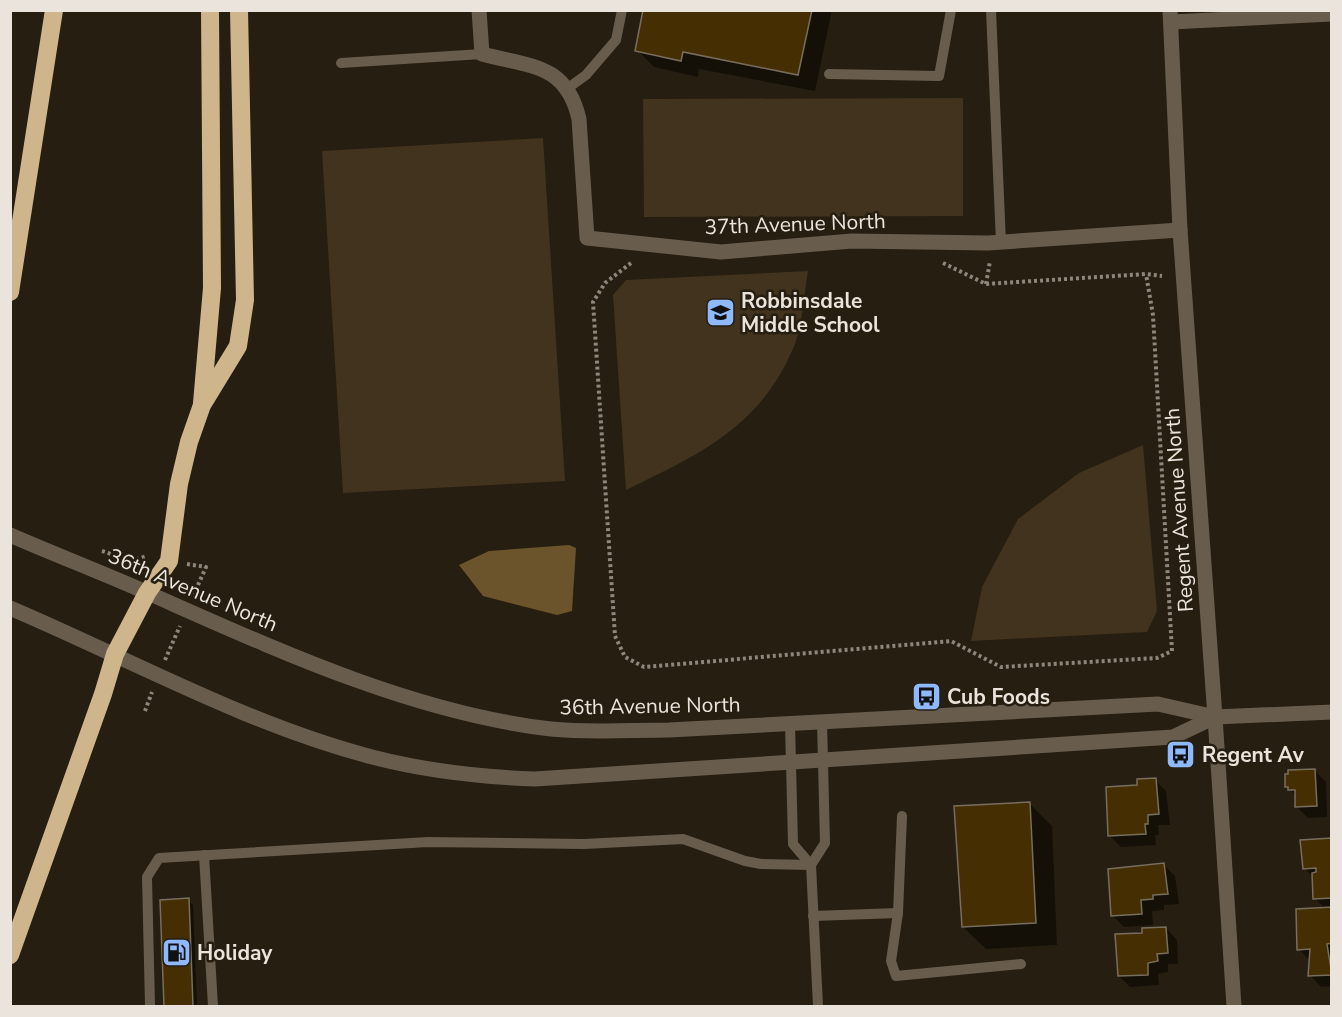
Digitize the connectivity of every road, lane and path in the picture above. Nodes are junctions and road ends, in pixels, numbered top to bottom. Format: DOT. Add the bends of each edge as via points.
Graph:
graph roads {
  1 [pos="54,10"];
  2 [pos="210,10"];
  3 [pos="239,10"];
  4 [pos="478,10"];
  5 [pos="622,10"];
  6 [pos="951,10"];
  7 [pos="991,10"];
  8 [pos="1332,14"];
  9 [pos="1171,16"];
  10 [pos="482,54"];
  11 [pos="341,63"];
  12 [pos="829,74"];
  13 [pos="568,88"];
  14 [pos="1180,230"];
  15 [pos="1001,243"];
  16 [pos="990,259"];
  17 [pos="937,260"];
  18 [pos="640,263"];
  19 [pos="1146,274"];
  20 [pos="1161,276"];
  21 [pos="986,284"];
  22 [pos="10,292"];
  23 [pos="202,405"];
  24 [pos="10,535"];
  25 [pos="94,548"];
  26 [pos="170,561"];
  27 [pos="147,593"];
  28 [pos="10,608"];
  29 [pos="187,611"];
  30 [pos="115,654"];
  31 [pos="159,674"];
  32 [pos="145,711"];
  33 [pos="1332,712"];
  34 [pos="1215,717"];
  35 [pos="822,721"];
  36 [pos="790,723"];
  37 [pos="822,762"];
  38 [pos="790,763"];
  39 [pos="902,816"];
  40 [pos="204,855"];
  41 [pos="811,865"];
  42 [pos="898,913"];
  43 [pos="813,916"];
  44 [pos="10,955"];
  45 [pos="1021,964"];
  46 [pos="150,1006"];
  47 [pos="213,1006"];
  48 [pos="818,1006"];
  49 [pos="1234,1006"];
  1 -- 22 [label="highway"];
  2 -- 23 [label="highway" via="212,288"];
  3 -- 23 [label="highway" via="244,300 238,346"];
  4 -- 10 [label="street"];
  5 -- 13 [label="lane" via="616,40 586,75"];
  6 -- 12 [label="lane" via="939,76"];
  7 -- 15 [label="lane"];
  8 -- 9 [label="street"];
  9 -- 14 [label="street, Regent Avenue North"];
  10 -- 11 [label="lane"];
  10 -- 13 [label="street" via="554,73"];
  13 -- 15 [label="street, 37th Avenue North" via="579,119 587,238 721,252 852,242"];
  14 -- 15 [label="street, 37th Avenue North"];
  14 -- 34 [label="street, Regent Avenue North"];
  16 -- 21 [label="path"];
  17 -- 21 [label="path"];
  18 -- 19 [label="path" via="629,263 605,283 593,302 615,636 625,657 644,667 951,641 1001,667 1157,657 1172,651 1153,315"];
  19 -- 20 [label="path"];
  19 -- 21 [label="path"];
  23 -- 26 [label="highway" via="179,484"];
  24 -- 27 [label="street, 36th Avenue North"];
  25 -- 26 [label="path" via="131,561 146,556"];
  26 -- 27 [label="highway"];
  26 -- 29 [label="path" via="206,567"];
  27 -- 29 [label="street, 36th Avenue North"];
  27 -- 30 [label="highway"];
  28 -- 30 [label="street, 36th Avenue North"];
  29 -- 31 [label="path"];
  29 -- 36 [label="street, 36th Avenue North" via="400,694 520,723 591,731"];
  30 -- 31 [label="street, 36th Avenue North"];
  30 -- 44 [label="highway"];
  31 -- 32 [label="path"];
  31 -- 38 [label="street, 36th Avenue North" via="313,739 445,772 535,779"];
  33 -- 34 [label="street, 36th Avenue North"];
  34 -- 35 [label="street, 36th Avenue North" via="1158,704"];
  34 -- 37 [label="street, 36th Avenue North" via="1173,737"];
  34 -- 49 [label="street, Regent Avenue North"];
  35 -- 36 [label="street, 36th Avenue North"];
  35 -- 37 [label="lane"];
  36 -- 38 [label="lane"];
  37 -- 38 [label="street, 36th Avenue North"];
  37 -- 41 [label="lane" via="825,843"];
  38 -- 41 [label="lane" via="793,844"];
  39 -- 42 [label="lane"];
  40 -- 41 [label="lane" via="428,842 584,844 683,839 745,861"];
  40 -- 46 [label="lane" via="159,858 147,877"];
  40 -- 47 [label="lane"];
  41 -- 43 [label="lane"];
  42 -- 43 [label="lane"];
  42 -- 45 [label="lane" via="891,961 896,976"];
  43 -- 48 [label="lane"];
}
